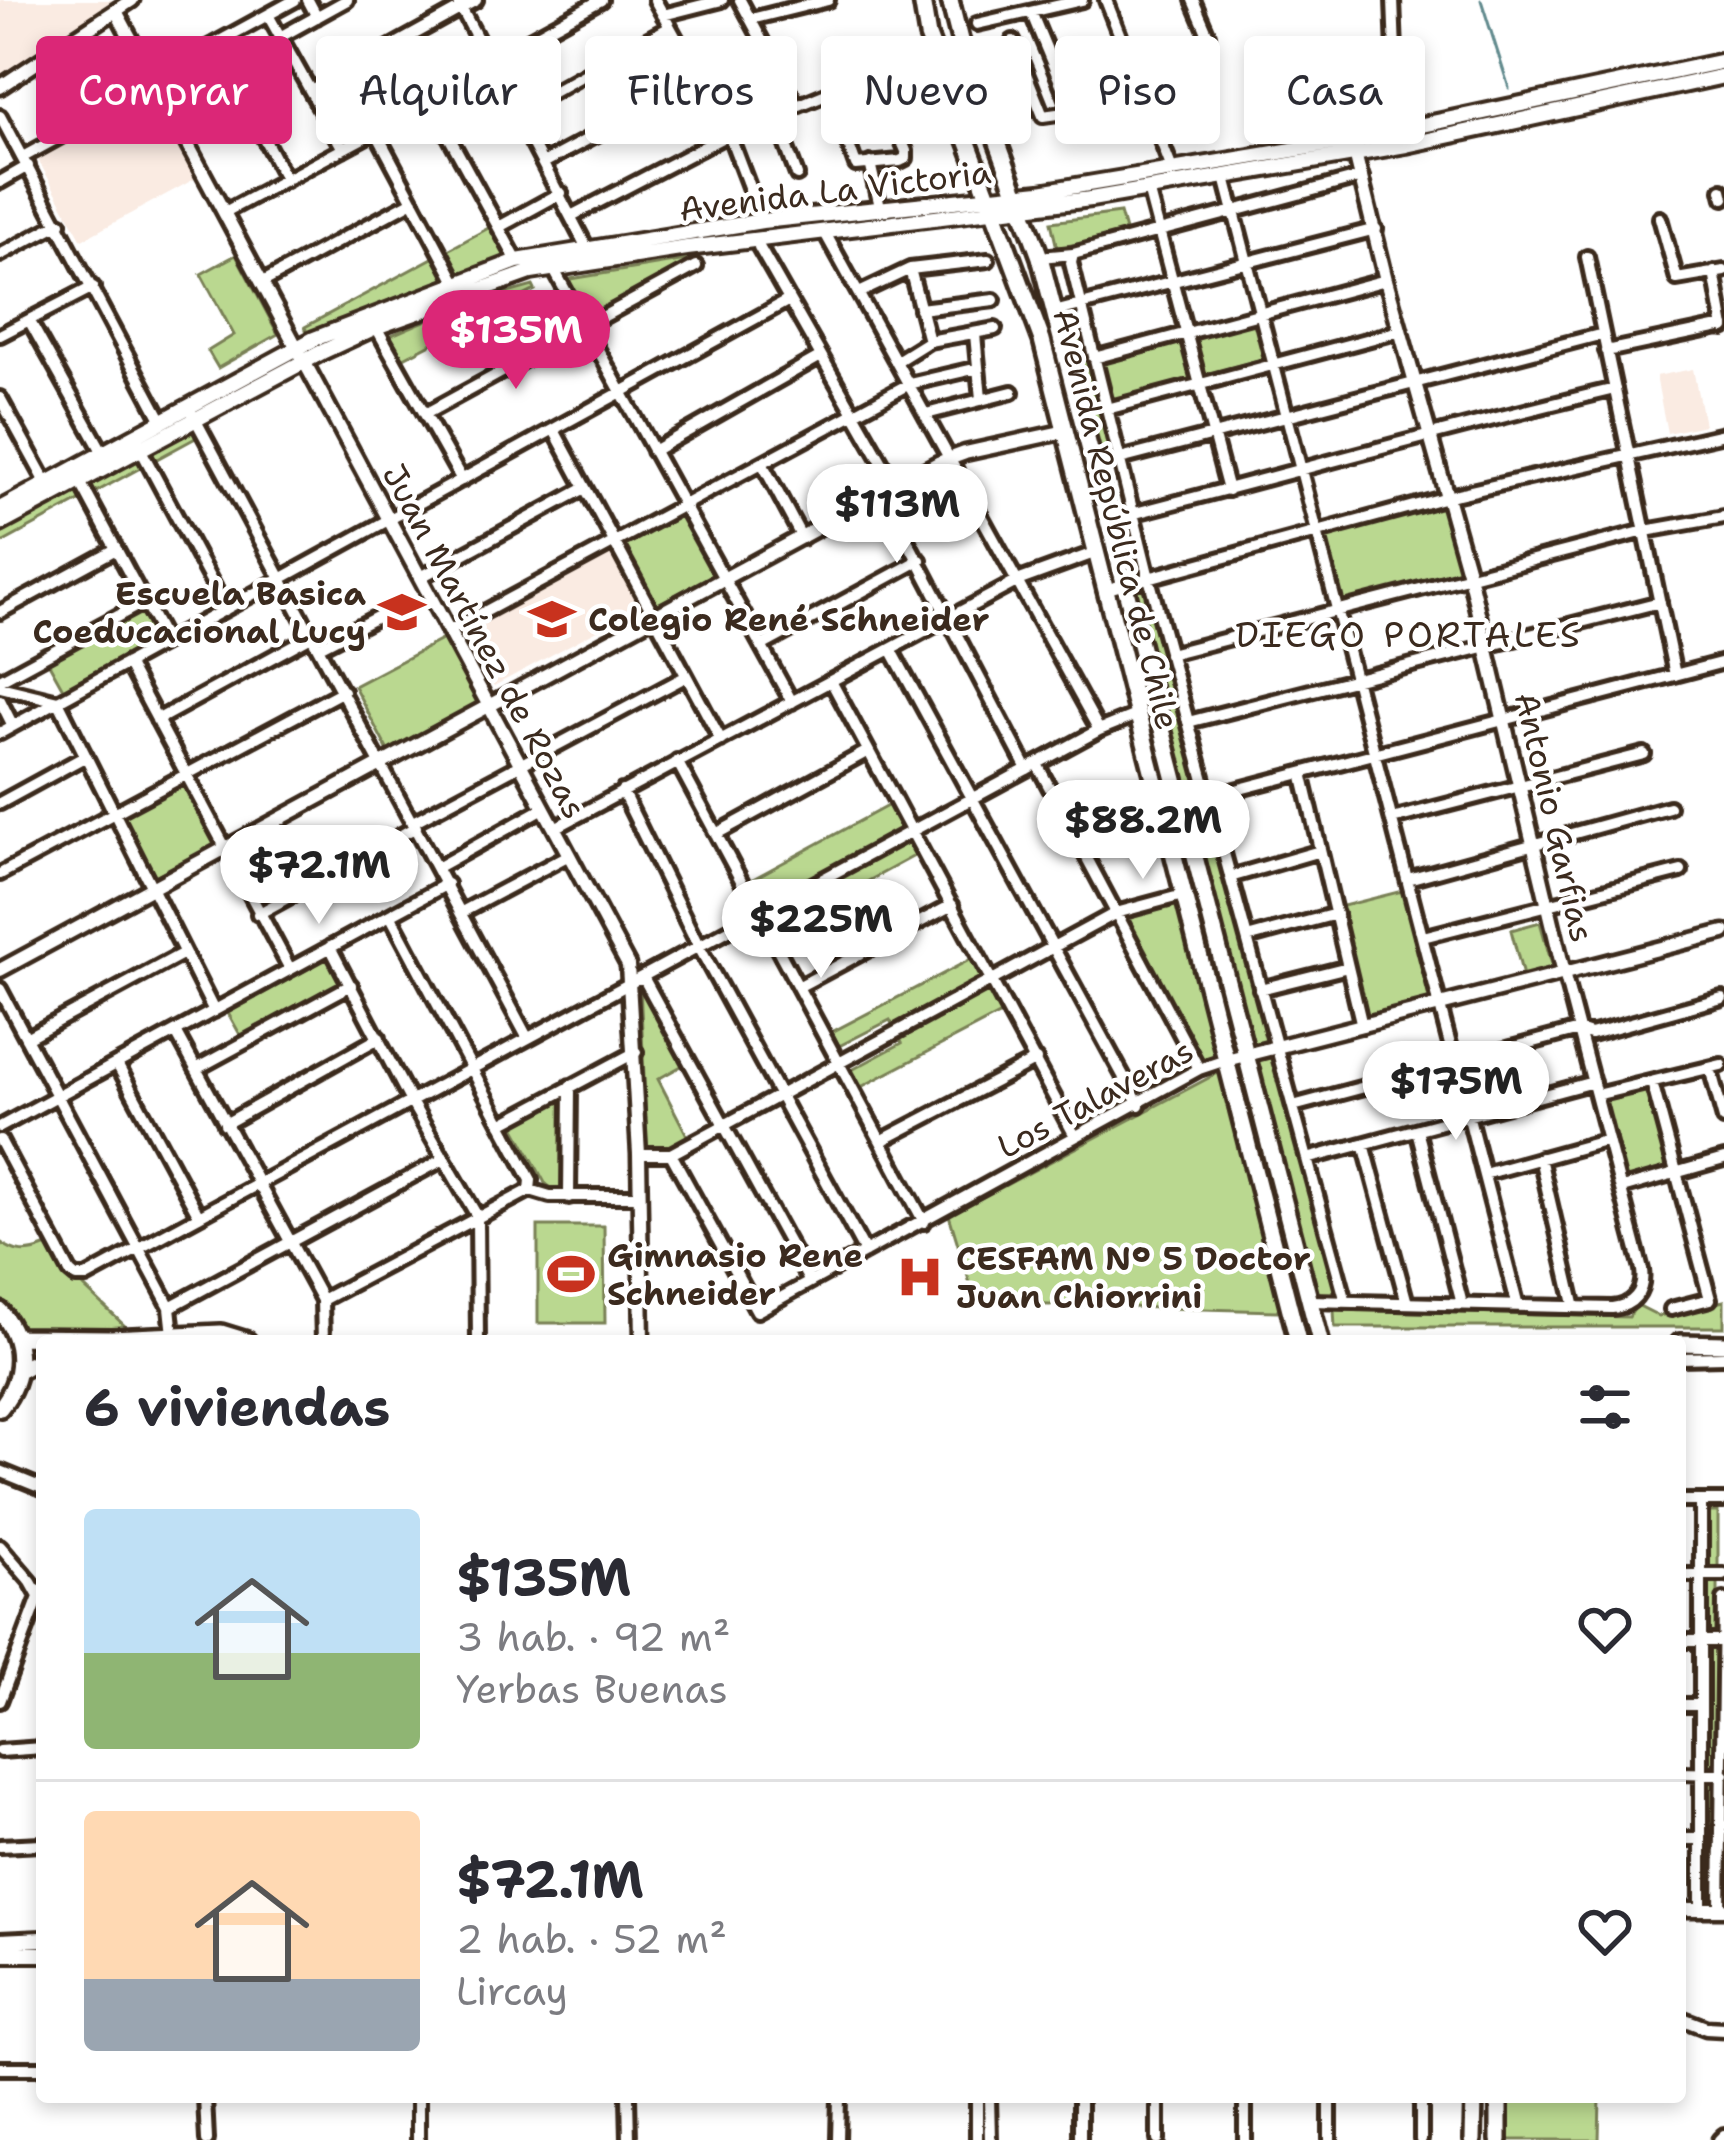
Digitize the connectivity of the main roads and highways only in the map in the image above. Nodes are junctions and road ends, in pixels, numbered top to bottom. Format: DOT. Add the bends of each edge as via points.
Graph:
graph roads {
  1 [pos="922,0"];
  2 [pos="950,0"];
  3 [pos="1724,61"];
  4 [pos="1724,76"];
  5 [pos="1353,147"];
  6 [pos="1022,201"];
  7 [pos="993,204"];
  8 [pos="590,256"];
  9 [pos="303,355"];
  10 [pos="192,414"];
  11 [pos="77,476"];
  12 [pos="0,509"];
  13 [pos="0,524"];
  14 [pos="0,1311"];
  15 [pos="188,1335"];
  16 [pos="228,1335"];
  17 [pos="1296,1335"];
  18 [pos="1319,1335"];
  19 [pos="16,1337"];
  20 [pos="36,1337"];
  21 [pos="1686,1343"];
  22 [pos="1724,1344"];
  23 [pos="36,1361"];
  24 [pos="19,1371"];
  25 [pos="0,1408"];
  26 [pos="36,1939"];
  27 [pos="0,1940"];
  28 [pos="0,1954"];
  29 [pos="36,1954"];
  30 [pos="1474,2103"];
  31 [pos="1499,2103"];
  32 [pos="1473,2140"];
  33 [pos="1499,2140"];
  1 -- 7 [label="main road, Avenida República de Chile" via="933,50"];
  2 -- 6 [label="main road, Avenida República de Chile"];
  3 -- 5 [label="main road, Avenida La Victoria"];
  4 -- 5 [label="main road, Avenida La Victoria"];
  5 -- 6 [label="main road, Avenida La Victoria" via="1172,169"];
  5 -- 6 [label="main road, Avenida La Victoria" via="1225,177"];
  6 -- 7 [label="main road, Avenida La Victoria"];
  6 -- 18 [label="main road, Avenida República de Chile"];
  7 -- 8 [label="main road, Avenida La Victoria"];
  7 -- 8 [label="main road, Avenida La Victoria" via="762,221"];
  7 -- 17 [label="main road, Avenida República de Chile" via="1042,340"];
  8 -- 9 [label="main road, Avenida La Victoria"];
  8 -- 9 [label="main road, Avenida La Victoria" via="517,261"];
  9 -- 10 [label="main road, Avenida La Victoria"];
  10 -- 11 [label="main road, Avenida La Victoria" via="141,450"];
  10 -- 11 [label="main road, Avenida La Victoria" via="162,421"];
  11 -- 12 [label="main road, Avenida La Victoria"];
  11 -- 13 [label="main road, Avenida La Victoria"];
  14 -- 19 [label="main road"];
  15 -- 16 [label="main road"];
  19 -- 20 [label="main road"];
  19 -- 24 [label="main road"];
  21 -- 22 [label="main road"];
  23 -- 24 [label="main road"];
  24 -- 25 [label="main road"];
  26 -- 27 [label="main road"];
  28 -- 29 [label="main road"];
  30 -- 32 [label="main road"];
  31 -- 33 [label="main road"];
}
